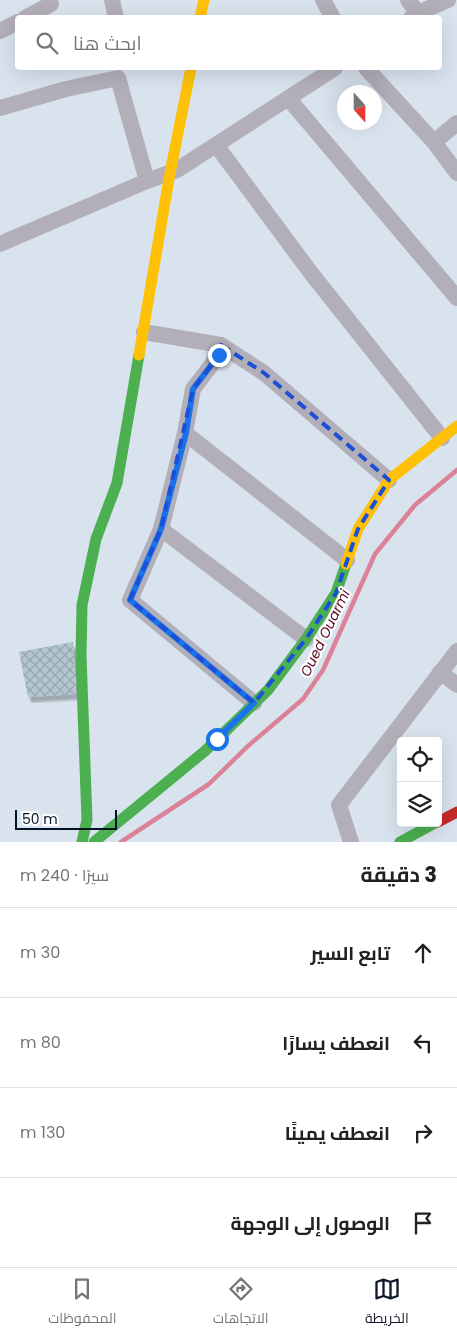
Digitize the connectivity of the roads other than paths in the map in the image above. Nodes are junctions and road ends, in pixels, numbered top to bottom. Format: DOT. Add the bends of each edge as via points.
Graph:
graph roads {
  1 [pos="112,0"];
  2 [pos="204,0"];
  3 [pos="323,0"];
  4 [pos="448,0"];
  5 [pos="51,4"];
  6 [pos="412,10"];
  7 [pos="31,15"];
  8 [pos="115,15"];
  9 [pos="201,15"];
  10 [pos="331,15"];
  11 [pos="15,24"];
  12 [pos="0,31"];
  13 [pos="191,70"];
  14 [pos="332,70"];
  15 [pos="368,70"];
  16 [pos="122,73"];
  17 [pos="288,98"];
  18 [pos="0,108"];
  19 [pos="457,122"];
  20 [pos="434,142"];
  21 [pos="216,145"];
  22 [pos="170,173"];
  23 [pos="457,173"];
  24 [pos="147,181"];
  25 [pos="0,244"];
  26 [pos="457,298"];
  27 [pos="144,332"];
  28 [pos="221,346"];
  29 [pos="457,426"];
  30 [pos="186,433"];
  31 [pos="442,438"];
  32 [pos="389,480"];
  33 [pos="161,529"];
  34 [pos="347,560"];
  35 [pos="306,639"];
  36 [pos="457,651"];
  37 [pos="440,672"];
  38 [pos="457,685"];
  39 [pos="254,703"];
  40 [pos="448,820"];
  41 [pos="82,842"];
  42 [pos="94,842"];
  43 [pos="350,842"];
  44 [pos="400,842"];
  1 -- 8 [label="street"];
  2 -- 9 [label="street"];
  3 -- 10 [label="street"];
  4 -- 6 [label="street"];
  5 -- 7 [label="street"];
  11 -- 12 [label="street"];
  13 -- 22 [label="street"];
  14 -- 17 [label="street"];
  15 -- 20 [label="street"];
  16 -- 18 [label="street"];
  16 -- 24 [label="street"];
  17 -- 21 [label="street"];
  17 -- 26 [label="street"];
  19 -- 20 [label="street"];
  20 -- 23 [label="street"];
  21 -- 22 [label="street"];
  21 -- 31 [label="street" via="311,273"];
  22 -- 24 [label="street"];
  22 -- 27 [label="street"];
  24 -- 25 [label="street"];
  27 -- 28 [label="street"];
  27 -- 41 [label="street" via="117,483 96,539 82,605 87,820"];
  28 -- 30 [label="street" via="219,355 193,389"];
  28 -- 32 [label="street" via="264,373"];
  29 -- 31 [label="street"];
  30 -- 33 [label="street"];
  30 -- 34 [label="street"];
  31 -- 32 [label="street"];
  32 -- 34 [label="street" via="358,529"];
  33 -- 35 [label="street"];
  33 -- 39 [label="street" via="130,600"];
  34 -- 35 [label="street" via="336,593"];
  35 -- 39 [label="street" via="268,690"];
  36 -- 37 [label="street"];
  37 -- 38 [label="street"];
  37 -- 43 [label="street" via="339,806"];
  39 -- 42 [label="street" via="205,751"];
  40 -- 44 [label="street"];
}
